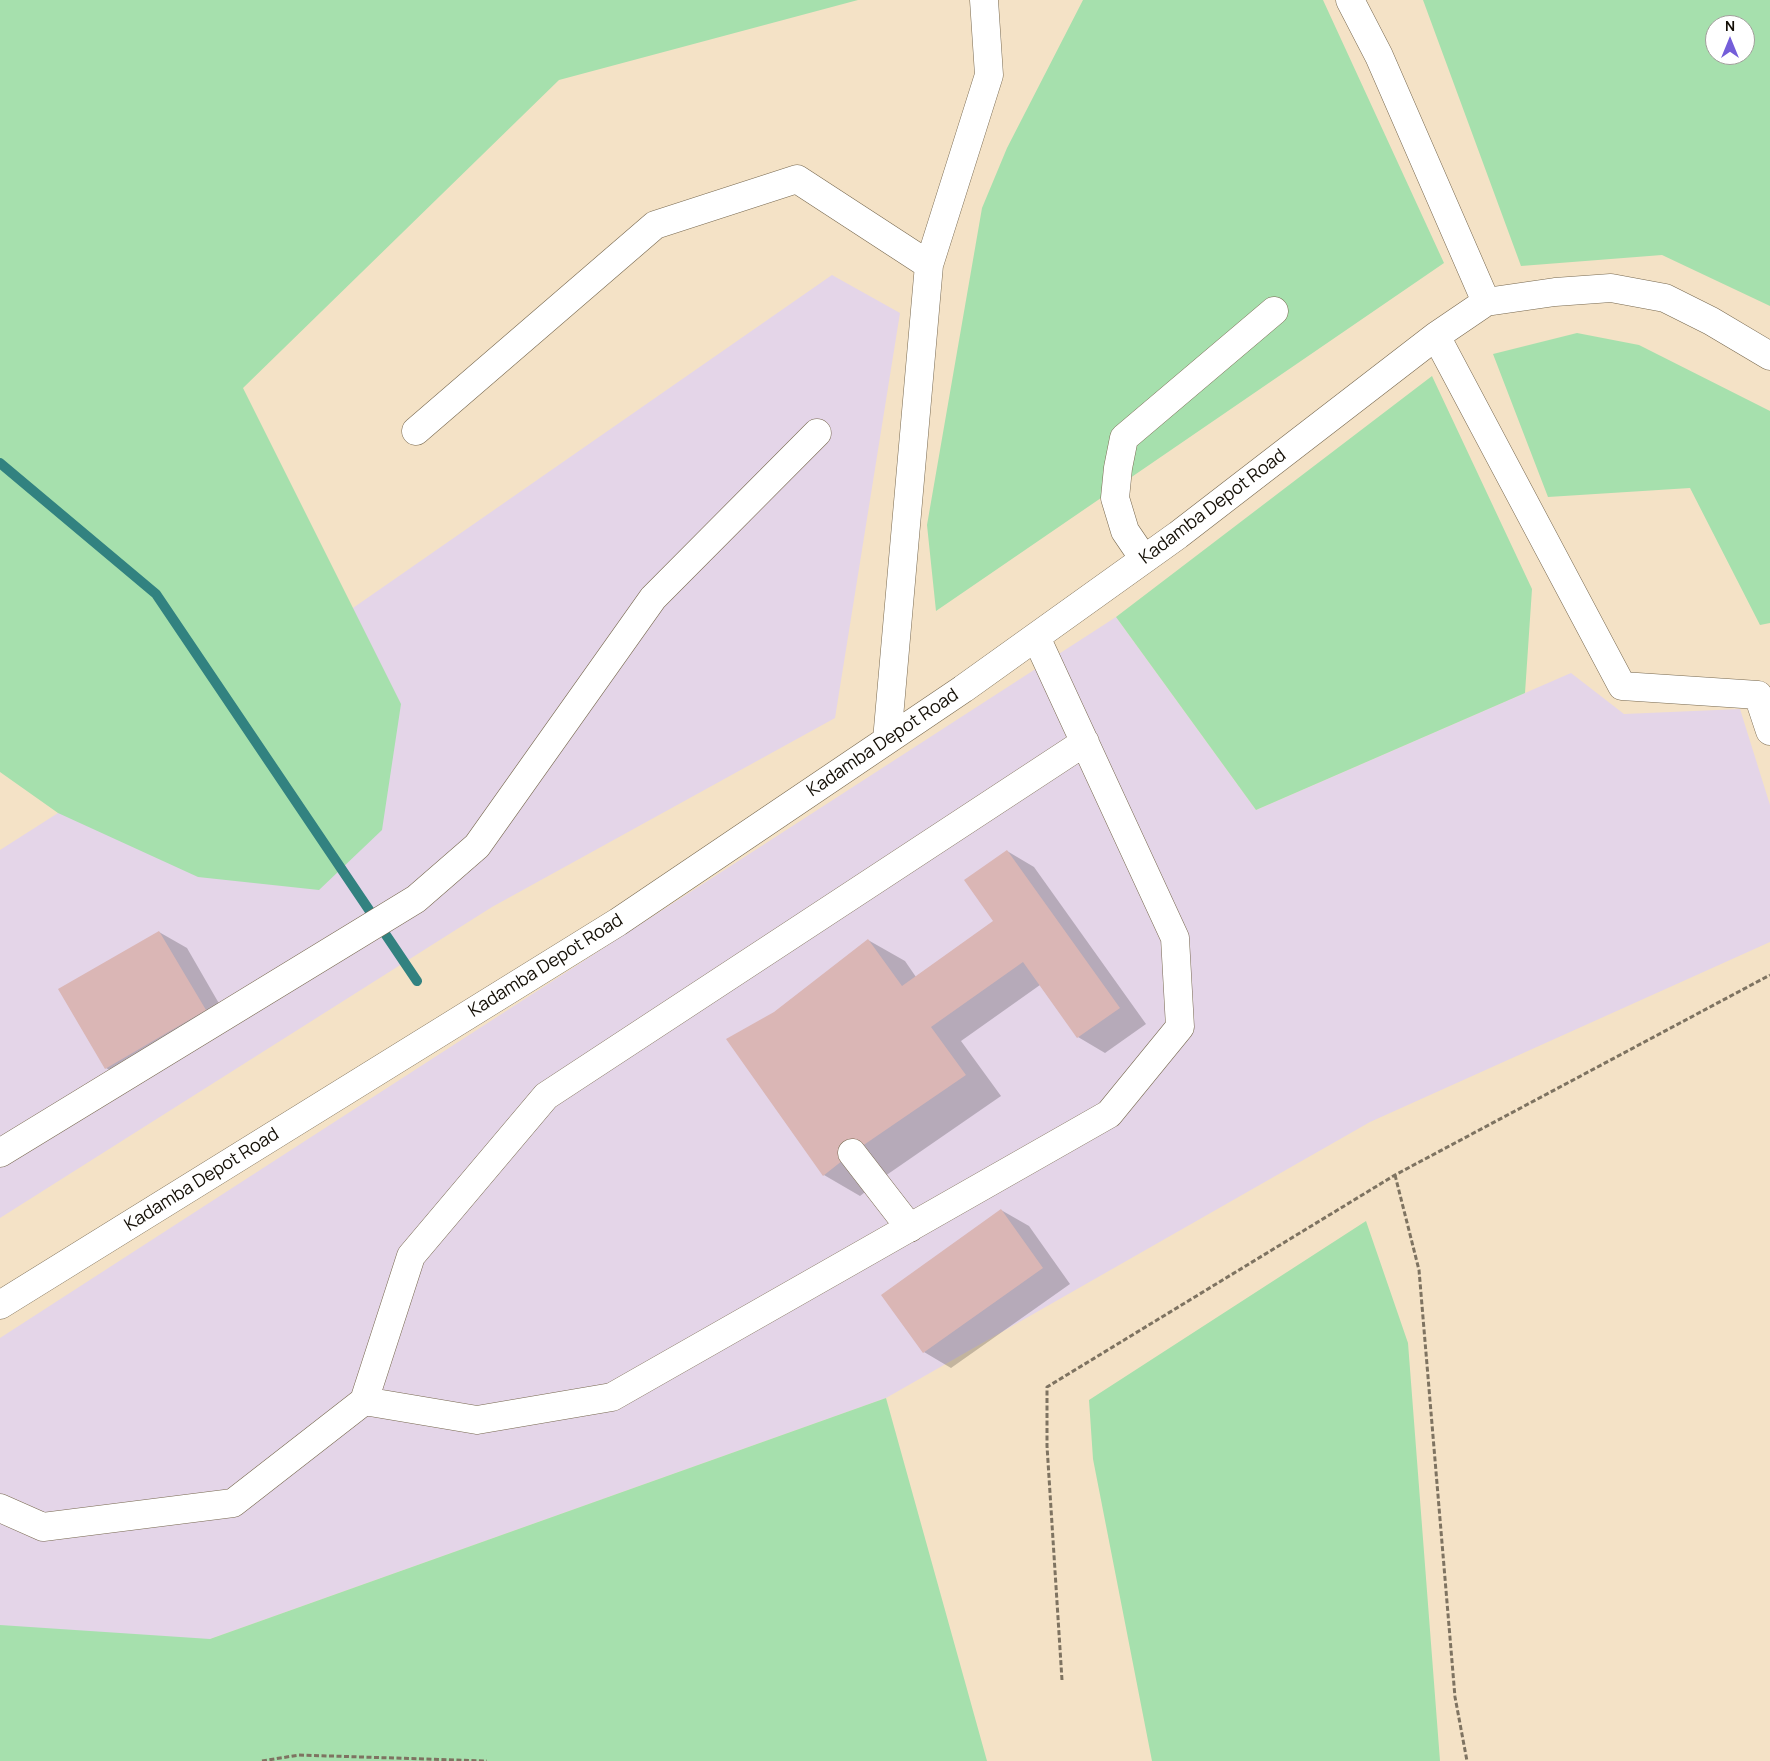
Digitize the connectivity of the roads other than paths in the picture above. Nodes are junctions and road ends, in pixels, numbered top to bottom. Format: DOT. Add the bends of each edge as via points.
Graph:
graph roads {
  1 [pos="984,0"];
  2 [pos="1350,0"];
  3 [pos="930,265"];
  4 [pos="1486,302"];
  5 [pos="1274,311"];
  6 [pos="1436,336"];
  7 [pos="1770,356"];
  8 [pos="416,431"];
  9 [pos="817,432"];
  10 [pos="1144,559"];
  11 [pos="1036,637"];
  12 [pos="1770,731"];
  13 [pos="887,740"];
  14 [pos="1085,742"];
  15 [pos="0,1153"];
  16 [pos="852,1153"];
  17 [pos="910,1228"];
  18 [pos="0,1305"];
  19 [pos="364,1401"];
  20 [pos="0,1508"];
  1 -- 3 [label="street" via="988,74"];
  2 -- 4 [label="street" via="1379,56"];
  3 -- 8 [label="street" via="797,179 787,182 654,225"];
  3 -- 13 [label="street"];
  4 -- 6 [label="street, Kadamba Depot Road"];
  4 -- 7 [label="street, Kadamba Depot Road" via="1611,288 1665,298"];
  5 -- 10 [label="street" via="1124,438 1115,498 1125,531"];
  6 -- 10 [label="street, Kadamba Depot Road"];
  6 -- 12 [label="street" via="1622,686 1758,695"];
  9 -- 15 [label="street" via="653,598 477,846 416,899"];
  10 -- 11 [label="street, Kadamba Depot Road"];
  11 -- 13 [label="street, Kadamba Depot Road"];
  11 -- 14 [label="street"];
  13 -- 18 [label="street, Kadamba Depot Road" via="618,922"];
  14 -- 17 [label="street" via="1176,938 1180,1027 1109,1114"];
  14 -- 19 [label="street" via="546,1096 411,1256"];
  16 -- 17 [label="street"];
  17 -- 19 [label="street" via="612,1397 477,1420"];
  19 -- 20 [label="street" via="232,1503 43,1527"];
}
